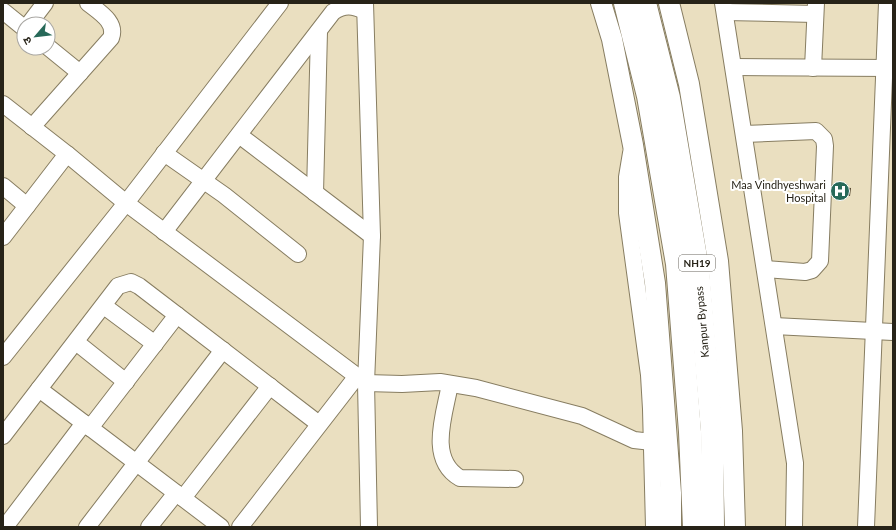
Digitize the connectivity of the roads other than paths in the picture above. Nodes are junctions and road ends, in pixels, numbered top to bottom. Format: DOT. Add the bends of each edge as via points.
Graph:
graph roads {
  1 [pos="45,3"];
  2 [pos="88,3"];
  3 [pos="280,3"];
  4 [pos="601,3"];
  5 [pos="625,3"];
  6 [pos="645,3"];
  7 [pos="669,3"];
  8 [pos="886,3"];
  9 [pos="365,7"];
  10 [pos="724,7"];
  11 [pos="816,9"];
  12 [pos="3,11"];
  13 [pos="35,16"];
  14 [pos="16,22"];
  15 [pos="319,31"];
  16 [pos="56,54"];
  17 [pos="734,67"];
  18 [pos="813,68"];
  19 [pos="888,68"];
  20 [pos="80,73"];
  21 [pos="3,104"];
  22 [pos="32,127"];
  23 [pos="744,134"];
  24 [pos="239,135"];
  25 [pos="633,145"];
  26 [pos="164,153"];
  27 [pos="67,154"];
  28 [pos="203,182"];
  29 [pos="3,186"];
  30 [pos="315,193"];
  31 [pos="126,203"];
  32 [pos="27,206"];
  33 [pos="164,232"];
  34 [pos="372,236"];
  35 [pos="3,237"];
  36 [pos="298,254"];
  37 [pos="765,269"];
  38 [pos="104,306"];
  39 [pos="177,315"];
  40 [pos="774,326"];
  41 [pos="875,331"];
  42 [pos="893,332"];
  43 [pos="76,342"];
  44 [pos="154,344"];
  45 [pos="223,350"];
  46 [pos="3,357"];
  47 [pos="362,379"];
  48 [pos="126,382"];
  49 [pos="450,384"];
  50 [pos="270,386"];
  51 [pos="39,389"];
  52 [pos="319,424"];
  53 [pos="87,426"];
  54 [pos="3,436"];
  55 [pos="652,442"];
  56 [pos="136,463"];
  57 [pos="515,478"];
  58 [pos="179,496"];
  59 [pos="5,527"];
  60 [pos="87,527"];
  61 [pos="149,527"];
  62 [pos="221,527"];
  63 [pos="240,527"];
  64 [pos="369,527"];
  65 [pos="654,527"];
  66 [pos="671,527"];
  67 [pos="694,527"];
  68 [pos="713,527"];
  69 [pos="735,527"];
  70 [pos="794,527"];
  71 [pos="866,527"];
  1 -- 13 [label="street"];
  2 -- 20 [label="street" via="108,20 114,32"];
  3 -- 26 [label="street"];
  4 -- 25 [label="main road" via="612,39"];
  5 -- 67 [label="highway, Kanpur Bypass / NH19" via="648,96 677,264 690,432"];
  6 -- 68 [label="highway, Kanpur Bypass / NH19" via="669,98 698,270 712,431"];
  7 -- 69 [label="main road" via="689,84 718,261 732,431"];
  8 -- 19 [label="street"];
  9 -- 15 [label="street" via="339,8"];
  9 -- 34 [label="street"];
  10 -- 11 [label="street"];
  10 -- 17 [label="street"];
  11 -- 18 [label="street"];
  12 -- 14 [label="street"];
  15 -- 24 [label="street"];
  15 -- 30 [label="street"];
  16 -- 20 [label="street"];
  17 -- 18 [label="street"];
  17 -- 23 [label="street"];
  18 -- 19 [label="street"];
  19 -- 41 [label="street"];
  20 -- 22 [label="street"];
  21 -- 22 [label="street"];
  22 -- 27 [label="street"];
  23 -- 37 [label="street"];
  23 -- 37 [label="street" via="816,131 824,139 820,260 812,270 806,272"];
  24 -- 28 [label="street"];
  24 -- 30 [label="street"];
  25 -- 55 [label="street" via="627,177 627,213 649,375"];
  25 -- 66 [label="main road" via="655,283 672,493"];
  26 -- 28 [label="street"];
  26 -- 31 [label="street"];
  27 -- 31 [label="street"];
  27 -- 32 [label="street"];
  28 -- 33 [label="street"];
  28 -- 36 [label="street" via="224,195"];
  29 -- 32 [label="street"];
  30 -- 34 [label="street"];
  31 -- 33 [label="street"];
  31 -- 46 [label="street"];
  32 -- 35 [label="street"];
  33 -- 47 [label="street"];
  34 -- 47 [label="street"];
  37 -- 40 [label="street"];
  38 -- 39 [label="street" via="118,286 131,282"];
  38 -- 43 [label="street"];
  38 -- 44 [label="street"];
  39 -- 44 [label="street"];
  39 -- 45 [label="street"];
  40 -- 41 [label="street"];
  40 -- 70 [label="street" via="794,463"];
  41 -- 42 [label="street"];
  41 -- 71 [label="street"];
  43 -- 48 [label="street"];
  43 -- 51 [label="street"];
  44 -- 48 [label="street"];
  45 -- 50 [label="street"];
  45 -- 56 [label="street"];
  47 -- 49 [label="street" via="402,384"];
  47 -- 52 [label="street"];
  47 -- 64 [label="street"];
  48 -- 53 [label="street"];
  49 -- 55 [label="street" via="512,396 582,416 634,440"];
  49 -- 57 [label="street" via="440,441 447,467 460,478"];
  50 -- 52 [label="street"];
  50 -- 58 [label="street"];
  51 -- 53 [label="street"];
  51 -- 54 [label="street"];
  52 -- 63 [label="street"];
  53 -- 56 [label="street"];
  53 -- 59 [label="street"];
  55 -- 65 [label="street"];
  56 -- 58 [label="street"];
  56 -- 60 [label="street"];
  58 -- 61 [label="street"];
  58 -- 62 [label="street"];
}
